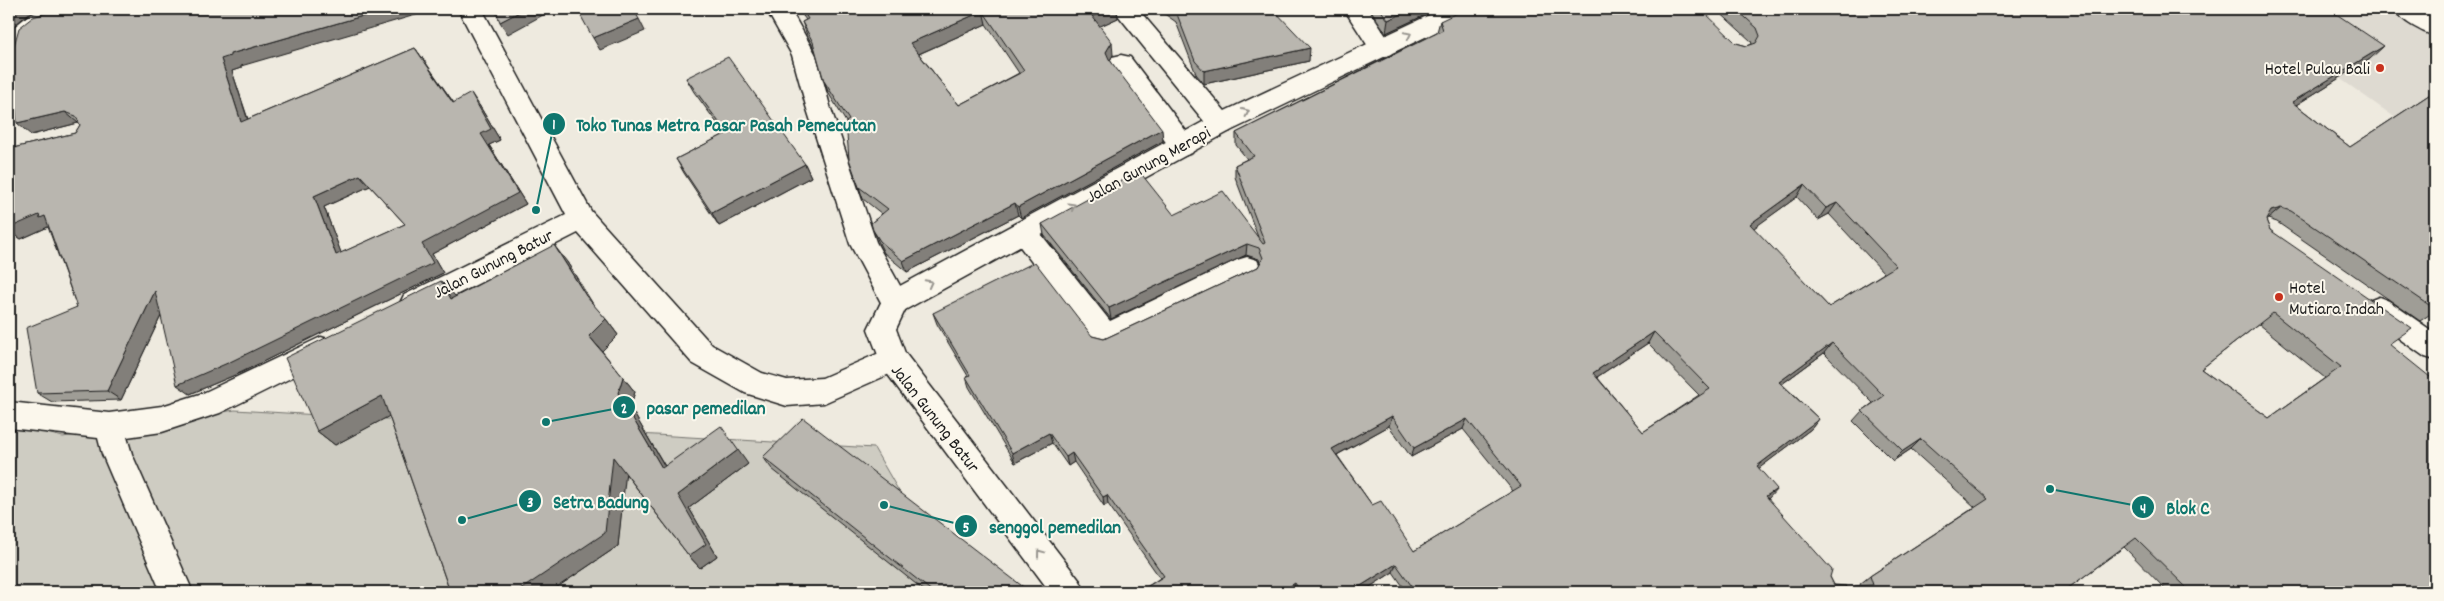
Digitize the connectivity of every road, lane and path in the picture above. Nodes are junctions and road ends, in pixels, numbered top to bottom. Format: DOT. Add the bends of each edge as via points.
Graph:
graph roads {
  1 [pos="74,9"];
  2 [pos="470,9"];
  3 [pos="778,9"];
  4 [pos="1125,9"];
  5 [pos="1356,9"];
  6 [pos="1463,9"];
  7 [pos="2406,9"];
  8 [pos="2435,27"];
  9 [pos="1382,48"];
  10 [pos="1121,64"];
  11 [pos="9,74"];
  12 [pos="1220,124"];
  13 [pos="1183,146"];
  14 [pos="582,219"];
  15 [pos="1024,232"];
  16 [pos="1246,268"];
  17 [pos="2355,292"];
  18 [pos="895,302"];
  19 [pos="387,316"];
  20 [pos="343,338"];
  21 [pos="2435,348"];
  22 [pos="893,359"];
  23 [pos="9,415"];
  24 [pos="109,426"];
  25 [pos="177,592"];
  26 [pos="1069,592"];
  1 -- 11 [label="street" via="37,21 19,34"];
  2 -- 14 [label="street, Jalan Gunung Batur"];
  3 -- 18 [label="street" via="804,55 864,244"];
  4 -- 12 [label="street"];
  5 -- 9 [label="street"];
  9 -- 6 [label="street, Jalan Gunung Merapi, one-way"];
  7 -- 8 [label="street"];
  12 -- 9 [label="street, Jalan Gunung Merapi, one-way"];
  10 -- 13 [label="street"];
  12 -- 13 [label="street, Jalan Gunung Merapi"];
  15 -- 13 [label="street, Jalan Gunung Merapi, one-way"];
  14 -- 19 [label="street, Jalan Gunung Batur"];
  14 -- 22 [label="street, Jalan Gunung Batur" via="702,354 755,384 788,393 824,390"];
  15 -- 16 [label="street" via="1105,336"];
  18 -- 15 [label="street, Jalan Gunung Merapi, one-way"];
  17 -- 21 [label="street"];
  18 -- 22 [label="street" via="882,329"];
  20 -- 24 [label="street" via="210,404 162,419"];
  26 -- 22 [label="street, Jalan Gunung Batur, one-way"];
  23 -- 24 [label="street"];
  24 -- 25 [label="street" via="117,454"];
}
